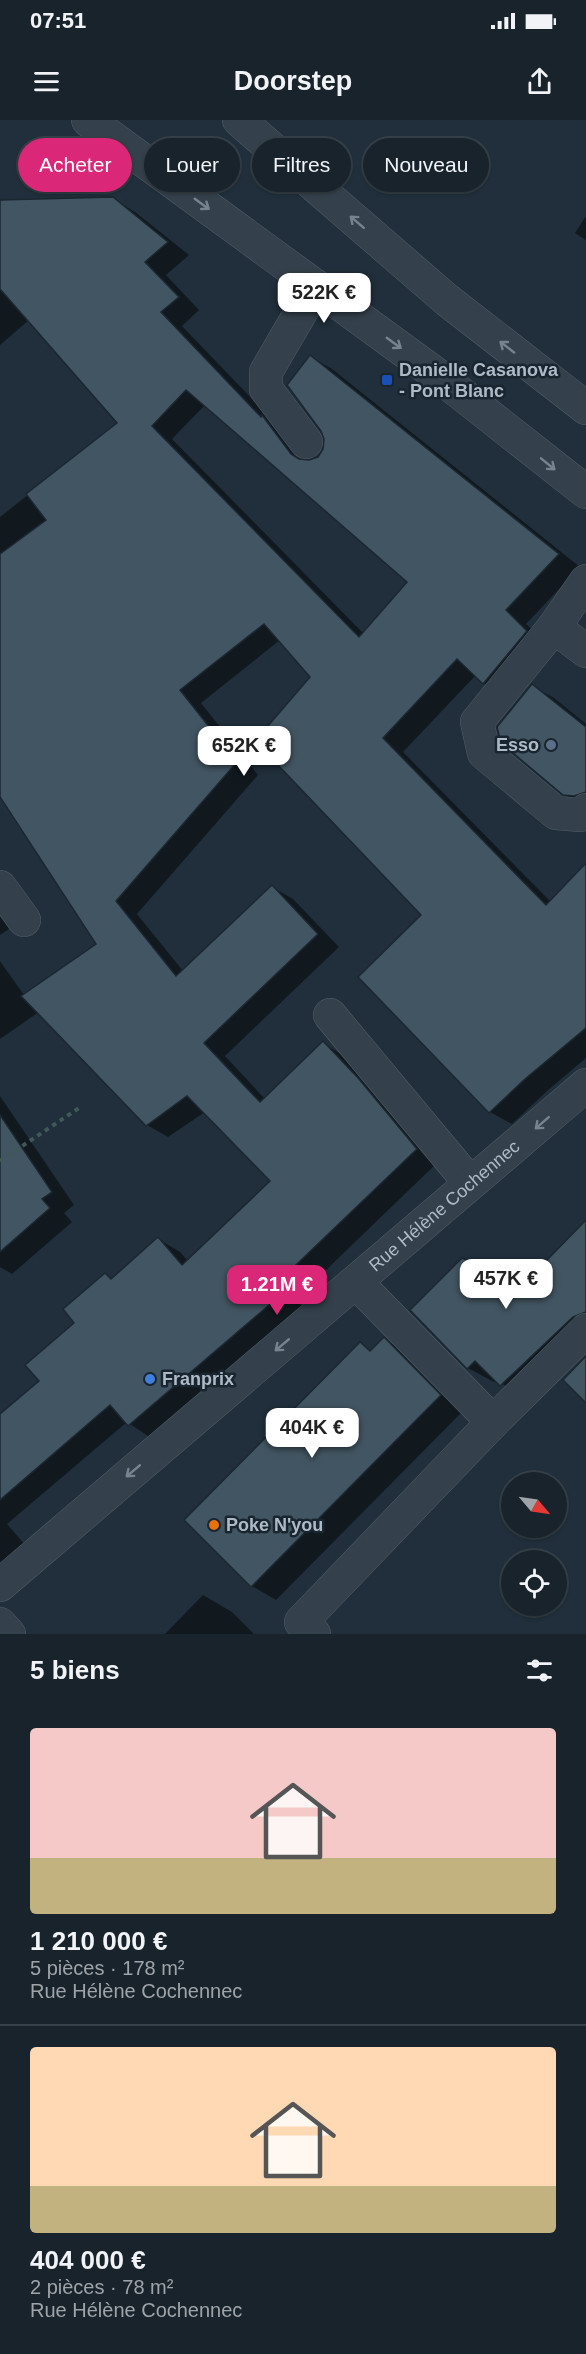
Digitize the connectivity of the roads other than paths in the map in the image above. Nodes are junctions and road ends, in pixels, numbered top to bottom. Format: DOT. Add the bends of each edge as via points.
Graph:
graph roads {
  1 [pos="88,120"];
  2 [pos="239,120"];
  3 [pos="316,286"];
  4 [pos="586,408"];
  5 [pos="306,442"];
  6 [pos="586,492"];
  7 [pos="586,581"];
  8 [pos="554,627"];
  9 [pos="586,651"];
  10 [pos="586,810"];
  11 [pos="0,888"];
  12 [pos="24,920"];
  13 [pos="330,1015"];
  14 [pos="586,1084"];
  15 [pos="470,1184"];
  16 [pos="356,1282"];
  17 [pos="586,1330"];
  18 [pos="493,1422"];
  19 [pos="0,1585"];
  20 [pos="0,1623"];
  21 [pos="9,1634"];
  22 [pos="314,1634"];
  1 -- 3 [label="street, one-way"];
  4 -- 2 [label="street, one-way" via="447,300"];
  3 -- 5 [label="street" via="266,372 266,389"];
  3 -- 6 [label="street, one-way"];
  7 -- 8 [label="street"];
  8 -- 9 [label="street"];
  8 -- 10 [label="street" via="477,722 484,753 556,813 580,815"];
  11 -- 12 [label="street"];
  13 -- 15 [label="street"];
  14 -- 15 [label="street, Rue Hélène Cochennec, one-way"];
  15 -- 16 [label="street, Rue Hélène Cochennec"];
  16 -- 18 [label="street"];
  16 -- 19 [label="street, Rue Hélène Cochennec, one-way"];
  17 -- 18 [label="street"];
  18 -- 22 [label="street" via="301,1622"];
  20 -- 21 [label="street"];
}
